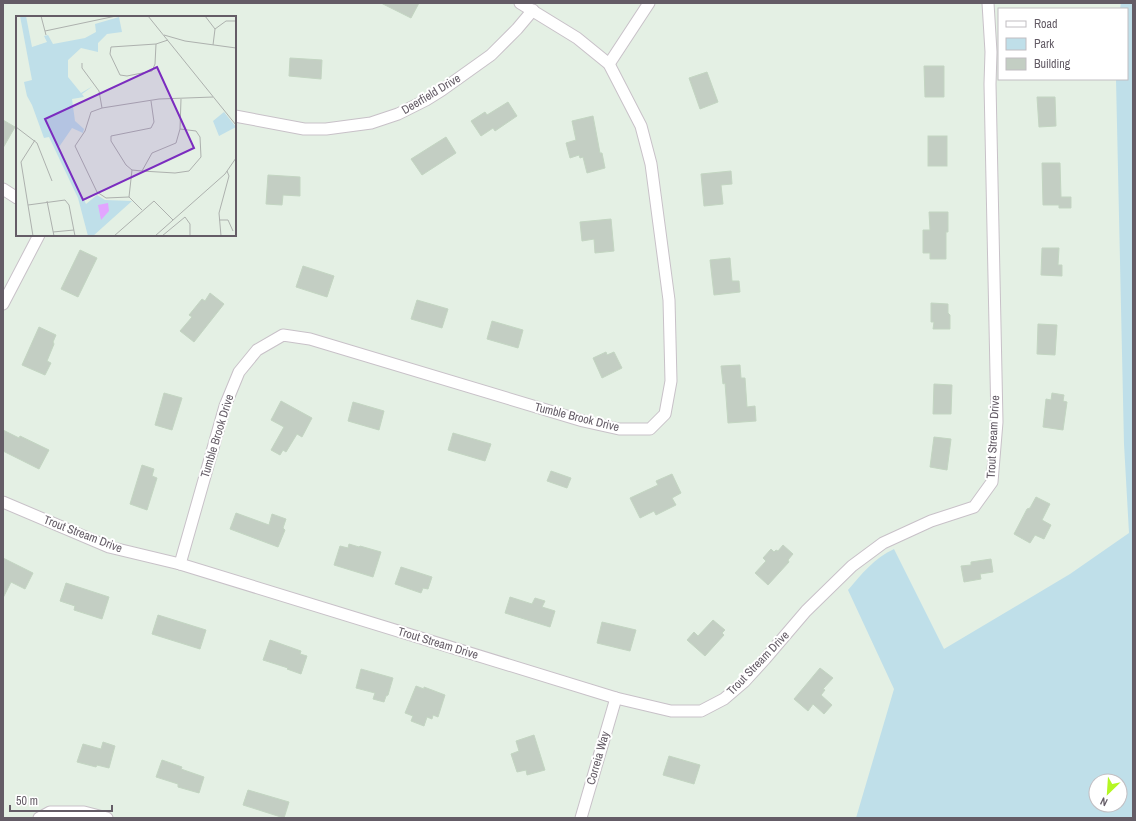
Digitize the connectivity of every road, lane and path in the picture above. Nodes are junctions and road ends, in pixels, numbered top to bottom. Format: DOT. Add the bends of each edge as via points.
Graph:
graph roads {
  1 [pos="520,3"];
  2 [pos="649,3"];
  3 [pos="988,3"];
  4 [pos="533,10"];
  5 [pos="609,64"];
  6 [pos="236,116"];
  7 [pos="3,189"];
  8 [pos="16,197"];
  9 [pos="38,236"];
  10 [pos="3,304"];
  11 [pos="3,502"];
  12 [pos="180,564"];
  13 [pos="616,698"];
  14 [pos="39,818"];
  15 [pos="107,818"];
  16 [pos="581,818"];
  1 -- 4 [label="street, Tumble Brook Drive"];
  2 -- 5 [label="street"];
  3 -- 13 [label="street, Trout Stream Drive" via="997,422 992,482 974,507 931,521 883,543 852,566 806,611 745,681 724,699 700,710 671,711"];
  4 -- 5 [label="street, Tumble Brook Drive" via="577,38"];
  4 -- 6 [label="street, Deerfield Drive" via="491,55 431,96 398,114 370,123 304,130"];
  5 -- 12 [label="street, Tumble Brook Drive" via="642,126 651,164 669,300 672,381 664,414 650,429 619,429 583,421 310,339 283,335 257,350 240,372 225,406"];
  7 -- 8 [label="street"];
  9 -- 10 [label="street"];
  11 -- 12 [label="street, Trout Stream Drive" via="109,547"];
  12 -- 13 [label="street, Trout Stream Drive"];
  13 -- 16 [label="street, Correia Way"];
  14 -- 15 [label="street" via="50,812 84,812"];
}
